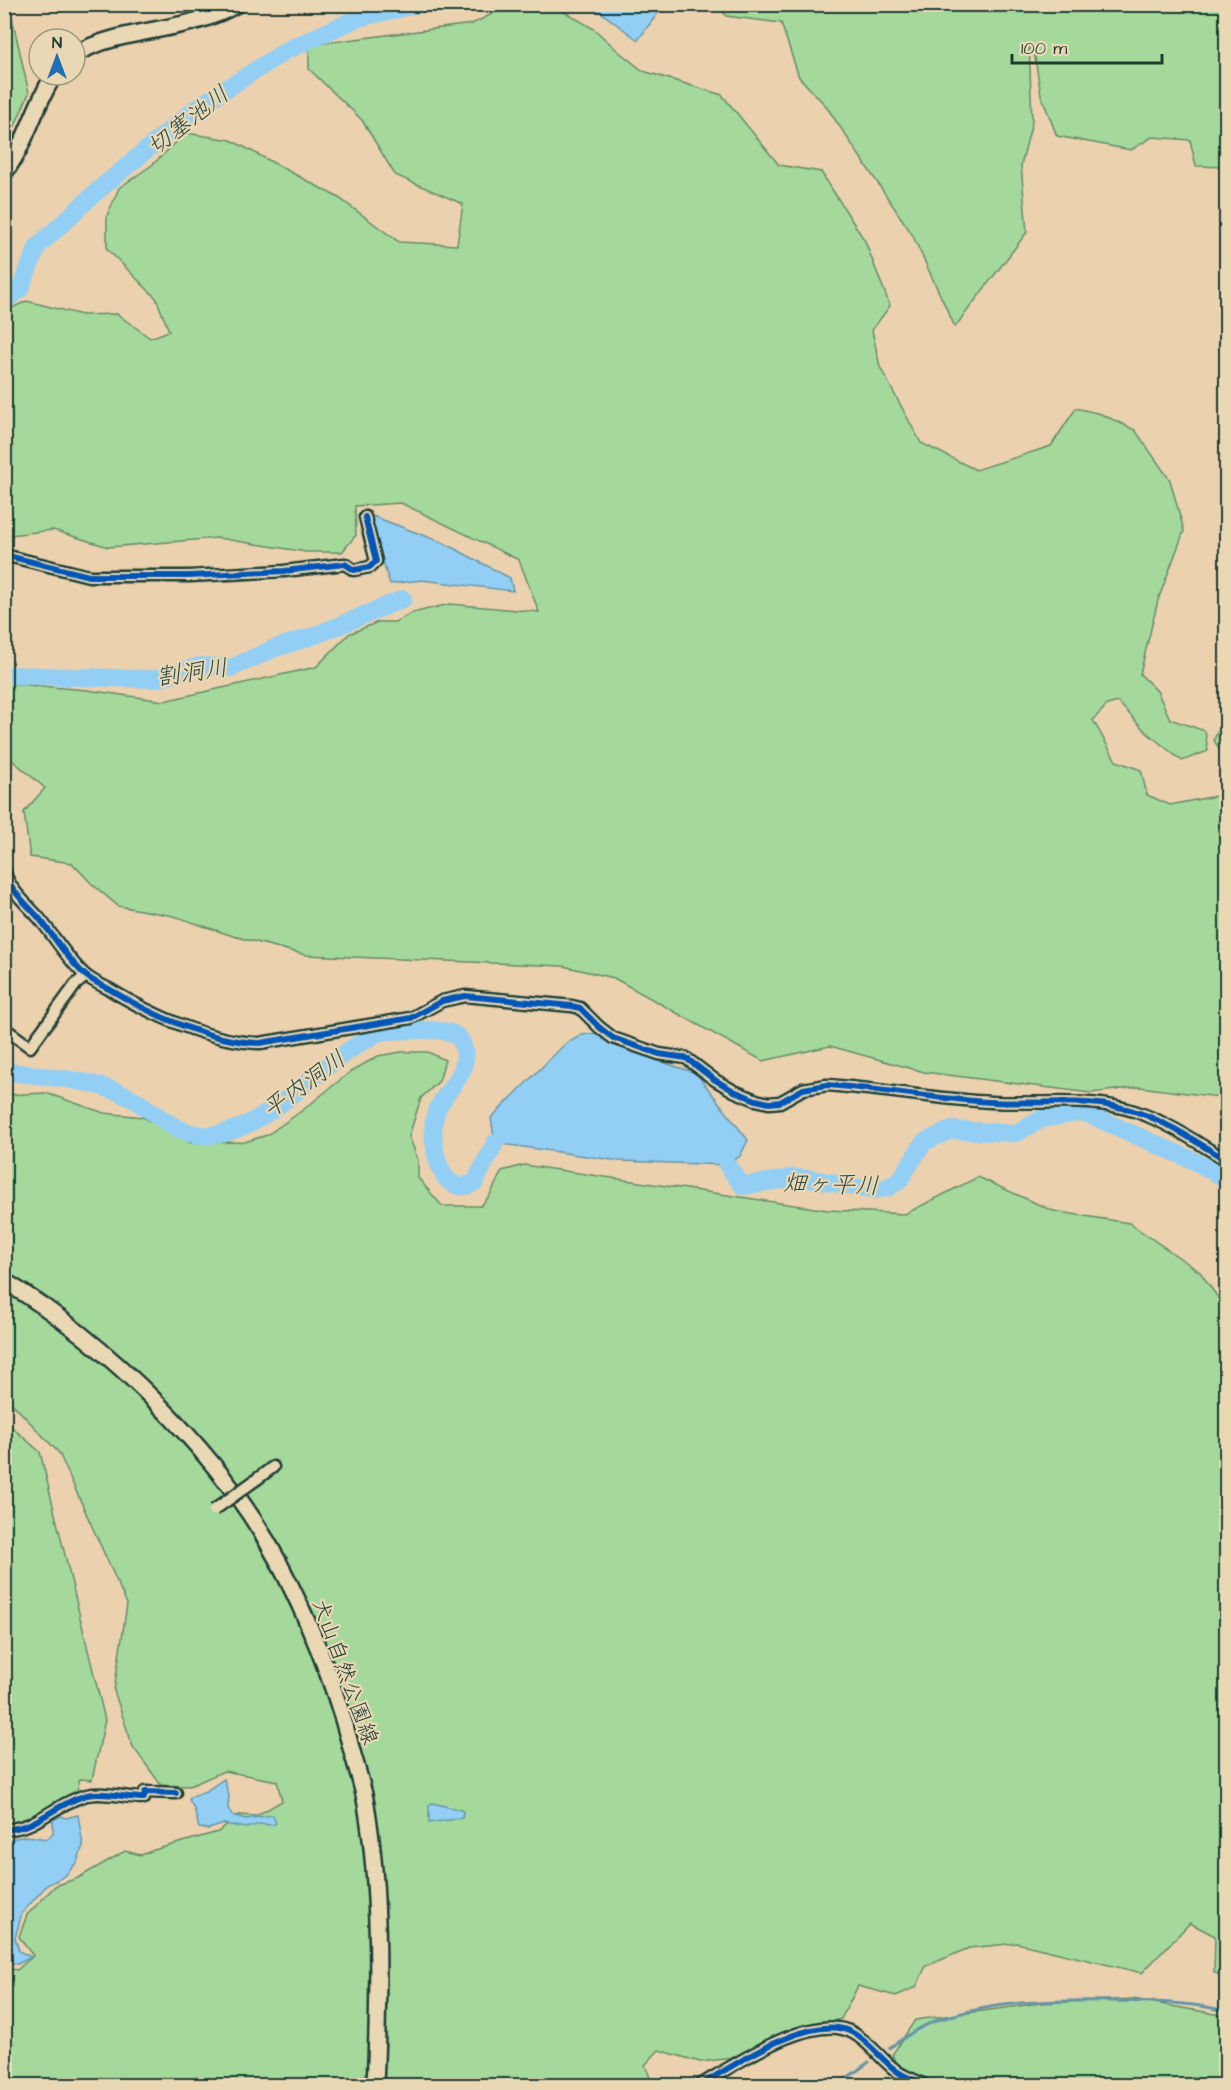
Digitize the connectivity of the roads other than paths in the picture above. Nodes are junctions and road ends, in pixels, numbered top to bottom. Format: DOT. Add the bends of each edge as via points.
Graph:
graph roads {
  1 [pos="237,4"];
  2 [pos="87,48"];
  3 [pos="48,87"];
  4 [pos="4,173"];
  5 [pos="365,517"];
  6 [pos="4,555"];
  7 [pos="4,870"];
  8 [pos="86,976"];
  9 [pos="4,1028"];
  10 [pos="1227,1160"];
  11 [pos="4,1281"];
  12 [pos="273,1467"];
  13 [pos="214,1510"];
  14 [pos="176,1793"];
  15 [pos="4,1830"];
  16 [pos="375,2085"];
  17 [pos="699,2085"];
  18 [pos="927,2085"];
  1 -- 2 [label="main road" via="190,24"];
  3 -- 4 [label="main road" via="21,147"];
  5 -- 6 [label="street" via="376,561 370,567 354,570 345,564 190,576 89,576"];
  7 -- 8 [label="street" via="11,888"];
  8 -- 9 [label="street" via="30,1047"];
  8 -- 10 [label="street" via="170,1019 239,1042 260,1043 411,1018 442,1001 465,996 572,1006 580,1008 613,1038 659,1054 686,1058 715,1080 756,1100 780,1102 803,1089 827,1085 991,1102 1115,1106 1186,1136"];
  11 -- 16 [label="main road, 犬山自然公園線" via="90,1342 181,1428 244,1506 312,1630 339,1705 365,1800 372,1844"];
  12 -- 13 [label="street, bridge"];
  14 -- 15 [label="street" via="145,1792 144,1798 88,1795 30,1824"];
  17 -- 18 [label="street" via="788,2037 829,2026 858,2036 899,2073"];
}
